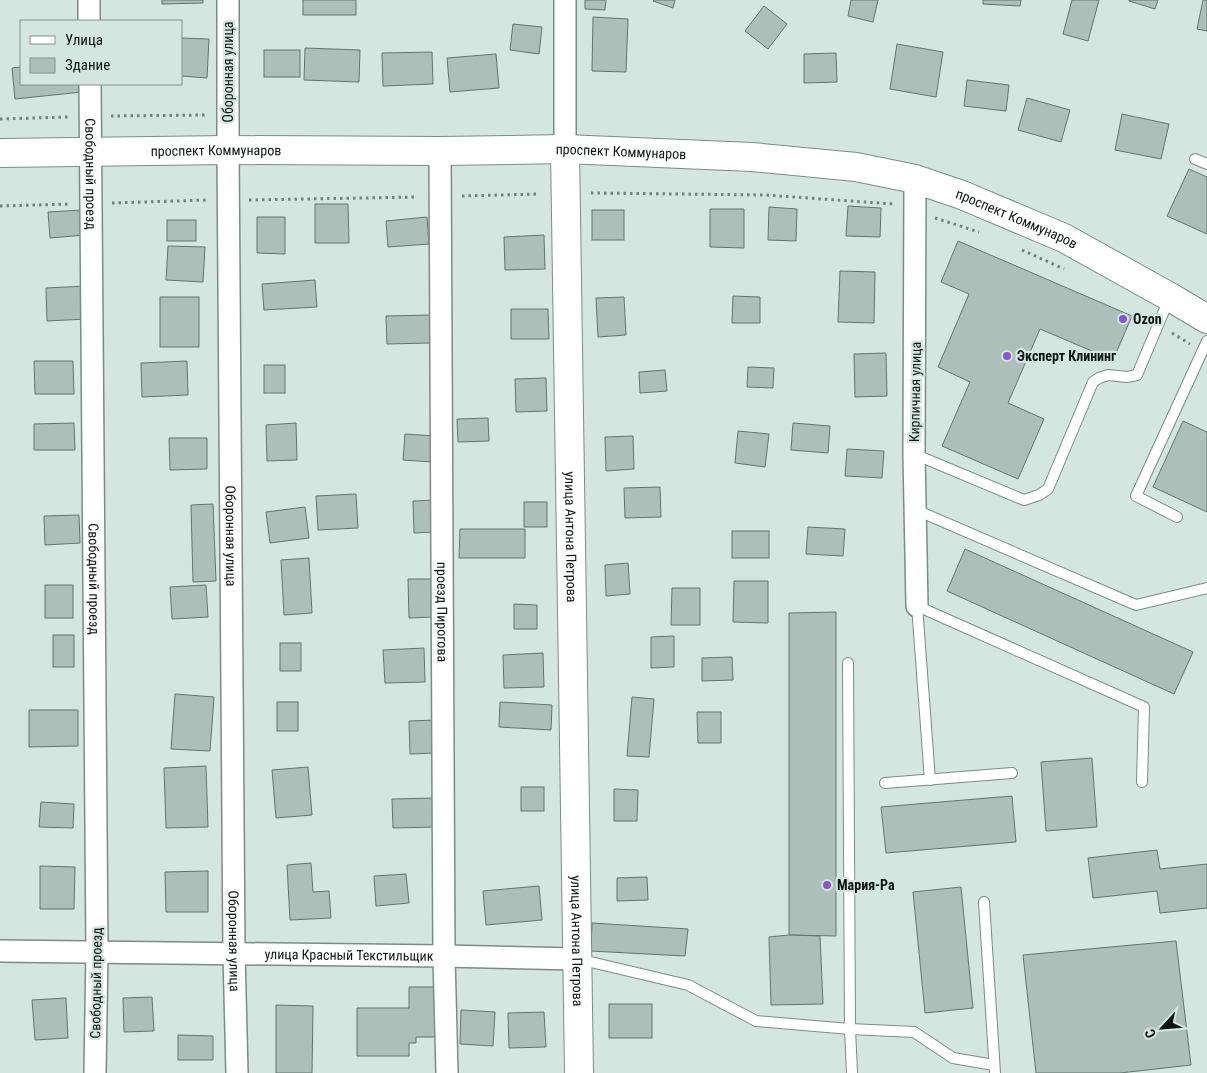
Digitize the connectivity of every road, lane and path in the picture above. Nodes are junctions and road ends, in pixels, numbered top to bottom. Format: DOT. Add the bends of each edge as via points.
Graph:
graph roads {
  1 [pos="89,0"];
  2 [pos="228,0"];
  3 [pos="565,0"];
  4 [pos="89,20"];
  5 [pos="90,85"];
  6 [pos="565,149"];
  7 [pos="228,150"];
  8 [pos="440,150"];
  9 [pos="91,152"];
  10 [pos="0,153"];
  11 [pos="1195,159"];
  12 [pos="1207,164"];
  13 [pos="915,179"];
  14 [pos="541,194"];
  15 [pos="440,197"];
  16 [pos="228,200"];
  17 [pos="91,203"];
  18 [pos="0,206"];
  19 [pos="1170,297"];
  20 [pos="1207,319"];
  21 [pos="1207,340"];
  22 [pos="914,454"];
  23 [pos="916,510"];
  24 [pos="1177,517"];
  25 [pos="1207,588"];
  26 [pos="917,606"];
  27 [pos="848,663"];
  28 [pos="1012,773"];
  29 [pos="930,780"];
  30 [pos="1142,782"];
  31 [pos="886,783"];
  32 [pos="984,902"];
  33 [pos="0,951"];
  34 [pos="97,951"];
  35 [pos="234,953"];
  36 [pos="444,956"];
  37 [pos="577,959"];
  38 [pos="850,1029"];
  39 [pos="994,1069"];
  40 [pos="95,1073"];
  41 [pos="237,1073"];
  42 [pos="447,1073"];
  43 [pos="579,1073"];
  44 [pos="852,1073"];
  1 -- 4 [label="street"];
  2 -- 7 [label="street, Оборонная улица"];
  3 -- 6 [label="street, улица Антона Петрова"];
  5 -- 9 [label="street, Свободный проезд"];
  6 -- 8 [label="street, проспект Коммунаров"];
  6 -- 13 [label="street, проспект Коммунаров" via="752,157 856,166"];
  6 -- 37 [label="street, улица Антона Петрова"];
  7 -- 8 [label="street, проспект Коммунаров"];
  7 -- 9 [label="street, проспект Коммунаров"];
  7 -- 16 [label="street, Оборонная улица"];
  8 -- 15 [label="street, проезд Пирогова"];
  9 -- 10 [label="street, проспект Коммунаров"];
  9 -- 17 [label="street, Свободный проезд"];
  11 -- 12 [label="lane"];
  13 -- 19 [label="street, проспект Коммунаров" via="1064,238"];
  13 -- 22 [label="street, Кирпичная улица"];
  14 -- 15 [label="path"];
  15 -- 16 [label="path"];
  15 -- 36 [label="street, проезд Пирогова"];
  16 -- 17 [label="path"];
  16 -- 35 [label="street, Оборонная улица"];
  17 -- 18 [label="path"];
  17 -- 34 [label="street, Свободный проезд"];
  19 -- 20 [label="street, проспект Коммунаров"];
  19 -- 22 [label="lane" via="1138,375 1108,374 1093,382 1048,489 1039,495 1024,500"];
  21 -- 24 [label="lane" via="1136,496"];
  22 -- 23 [label="street, Кирпичная улица"];
  23 -- 25 [label="lane" via="1136,605"];
  23 -- 26 [label="street, Кирпичная улица"];
  26 -- 29 [label="lane"];
  26 -- 30 [label="lane" via="1144,707"];
  27 -- 38 [label="lane"];
  28 -- 29 [label="lane"];
  29 -- 31 [label="lane"];
  32 -- 39 [label="lane"];
  33 -- 34 [label="street, улица Красный Текстильщик"];
  34 -- 35 [label="street, улица Красный Текстильщик"];
  34 -- 40 [label="street, Свободный проезд"];
  35 -- 36 [label="street, улица Красный Текстильщик"];
  35 -- 41 [label="street, Оборонная улица"];
  36 -- 37 [label="street, улица Красный Текстильщик"];
  36 -- 42 [label="street, проезд Пирогова"];
  37 -- 38 [label="lane" via="688,985 756,1021"];
  37 -- 43 [label="street, улица Антона Петрова"];
  38 -- 39 [label="lane" via="914,1032 953,1058"];
  38 -- 44 [label="lane"];
}
